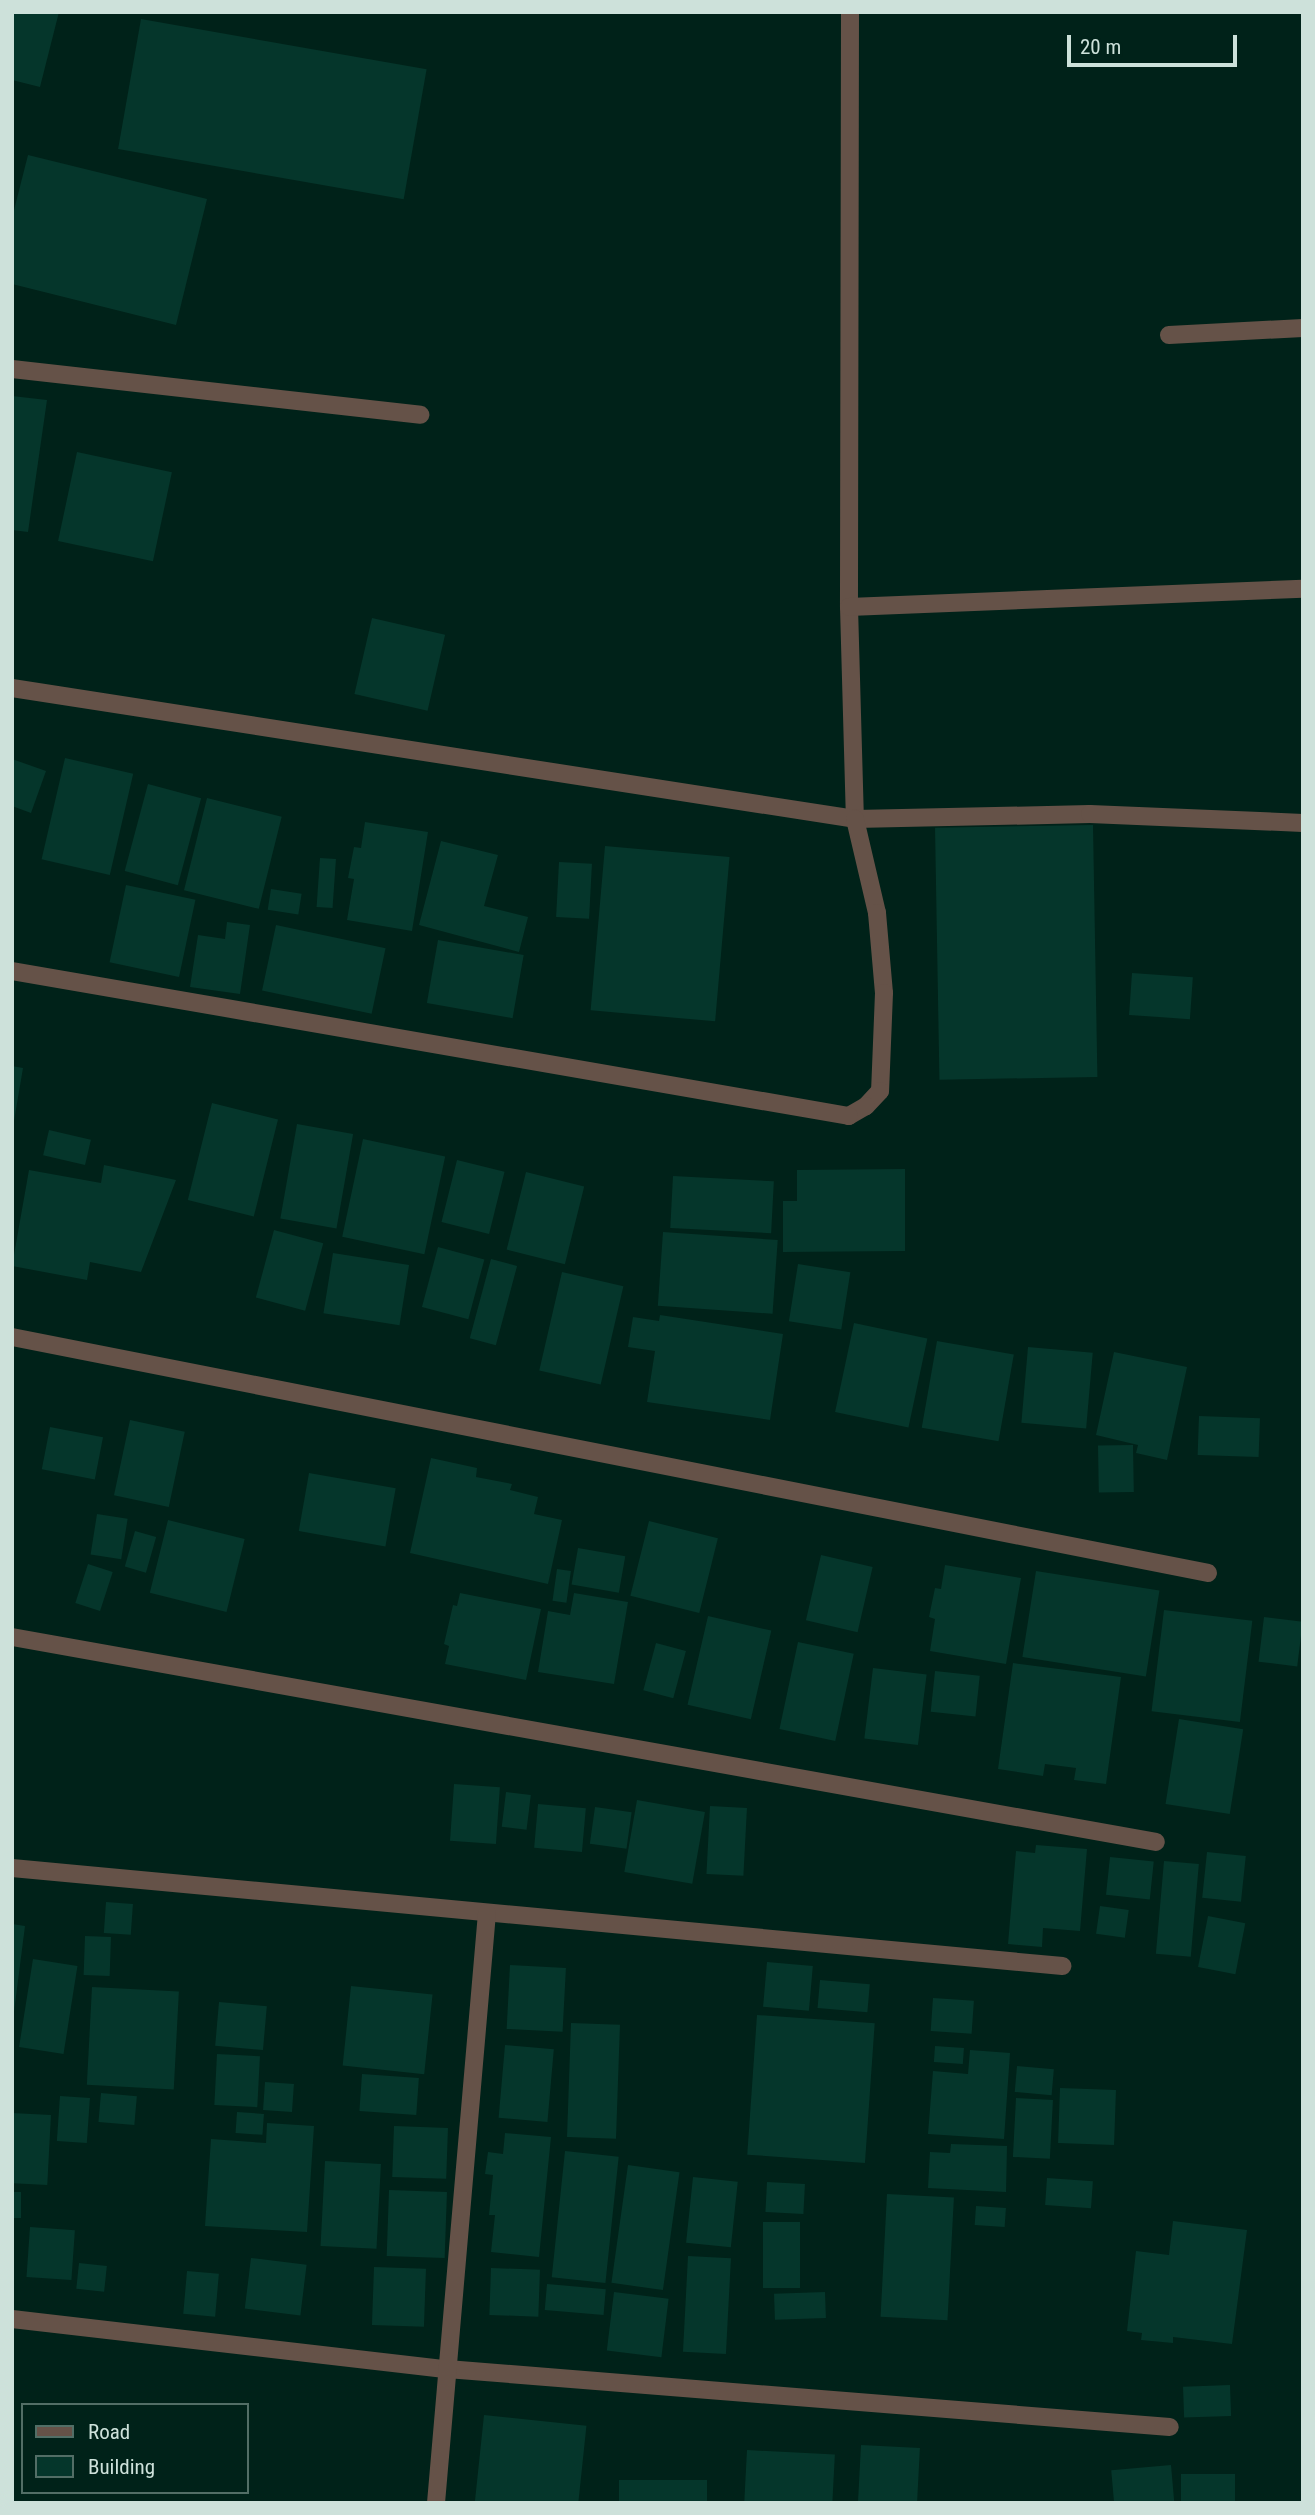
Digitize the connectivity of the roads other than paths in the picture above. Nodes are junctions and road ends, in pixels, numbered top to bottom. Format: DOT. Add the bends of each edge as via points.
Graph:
graph roads {
  1 [pos="850,12"];
  2 [pos="1303,328"];
  3 [pos="1169,335"];
  4 [pos="12,369"];
  5 [pos="420,415"];
  6 [pos="1303,589"];
  7 [pos="849,607"];
  8 [pos="12,688"];
  9 [pos="855,819"];
  10 [pos="1303,823"];
  11 [pos="12,971"];
  12 [pos="12,1337"];
  13 [pos="1208,1573"];
  14 [pos="12,1637"];
  15 [pos="1157,1842"];
  16 [pos="12,1868"];
  17 [pos="487,1913"];
  18 [pos="1062,1966"];
  19 [pos="12,2319"];
  20 [pos="447,2369"];
  21 [pos="1170,2427"];
  22 [pos="436,2503"];
  1 -- 7 [label="street"];
  2 -- 3 [label="street"];
  4 -- 5 [label="street"];
  6 -- 7 [label="street"];
  7 -- 9 [label="street"];
  8 -- 9 [label="street"];
  9 -- 10 [label="street" via="1090,814"];
  9 -- 11 [label="street" via="877,913 884,993 880,1091 849,1116"];
  12 -- 13 [label="street"];
  14 -- 15 [label="street"];
  16 -- 17 [label="street"];
  17 -- 18 [label="street"];
  17 -- 20 [label="street"];
  19 -- 20 [label="street"];
  20 -- 21 [label="street"];
  20 -- 22 [label="street"];
}
